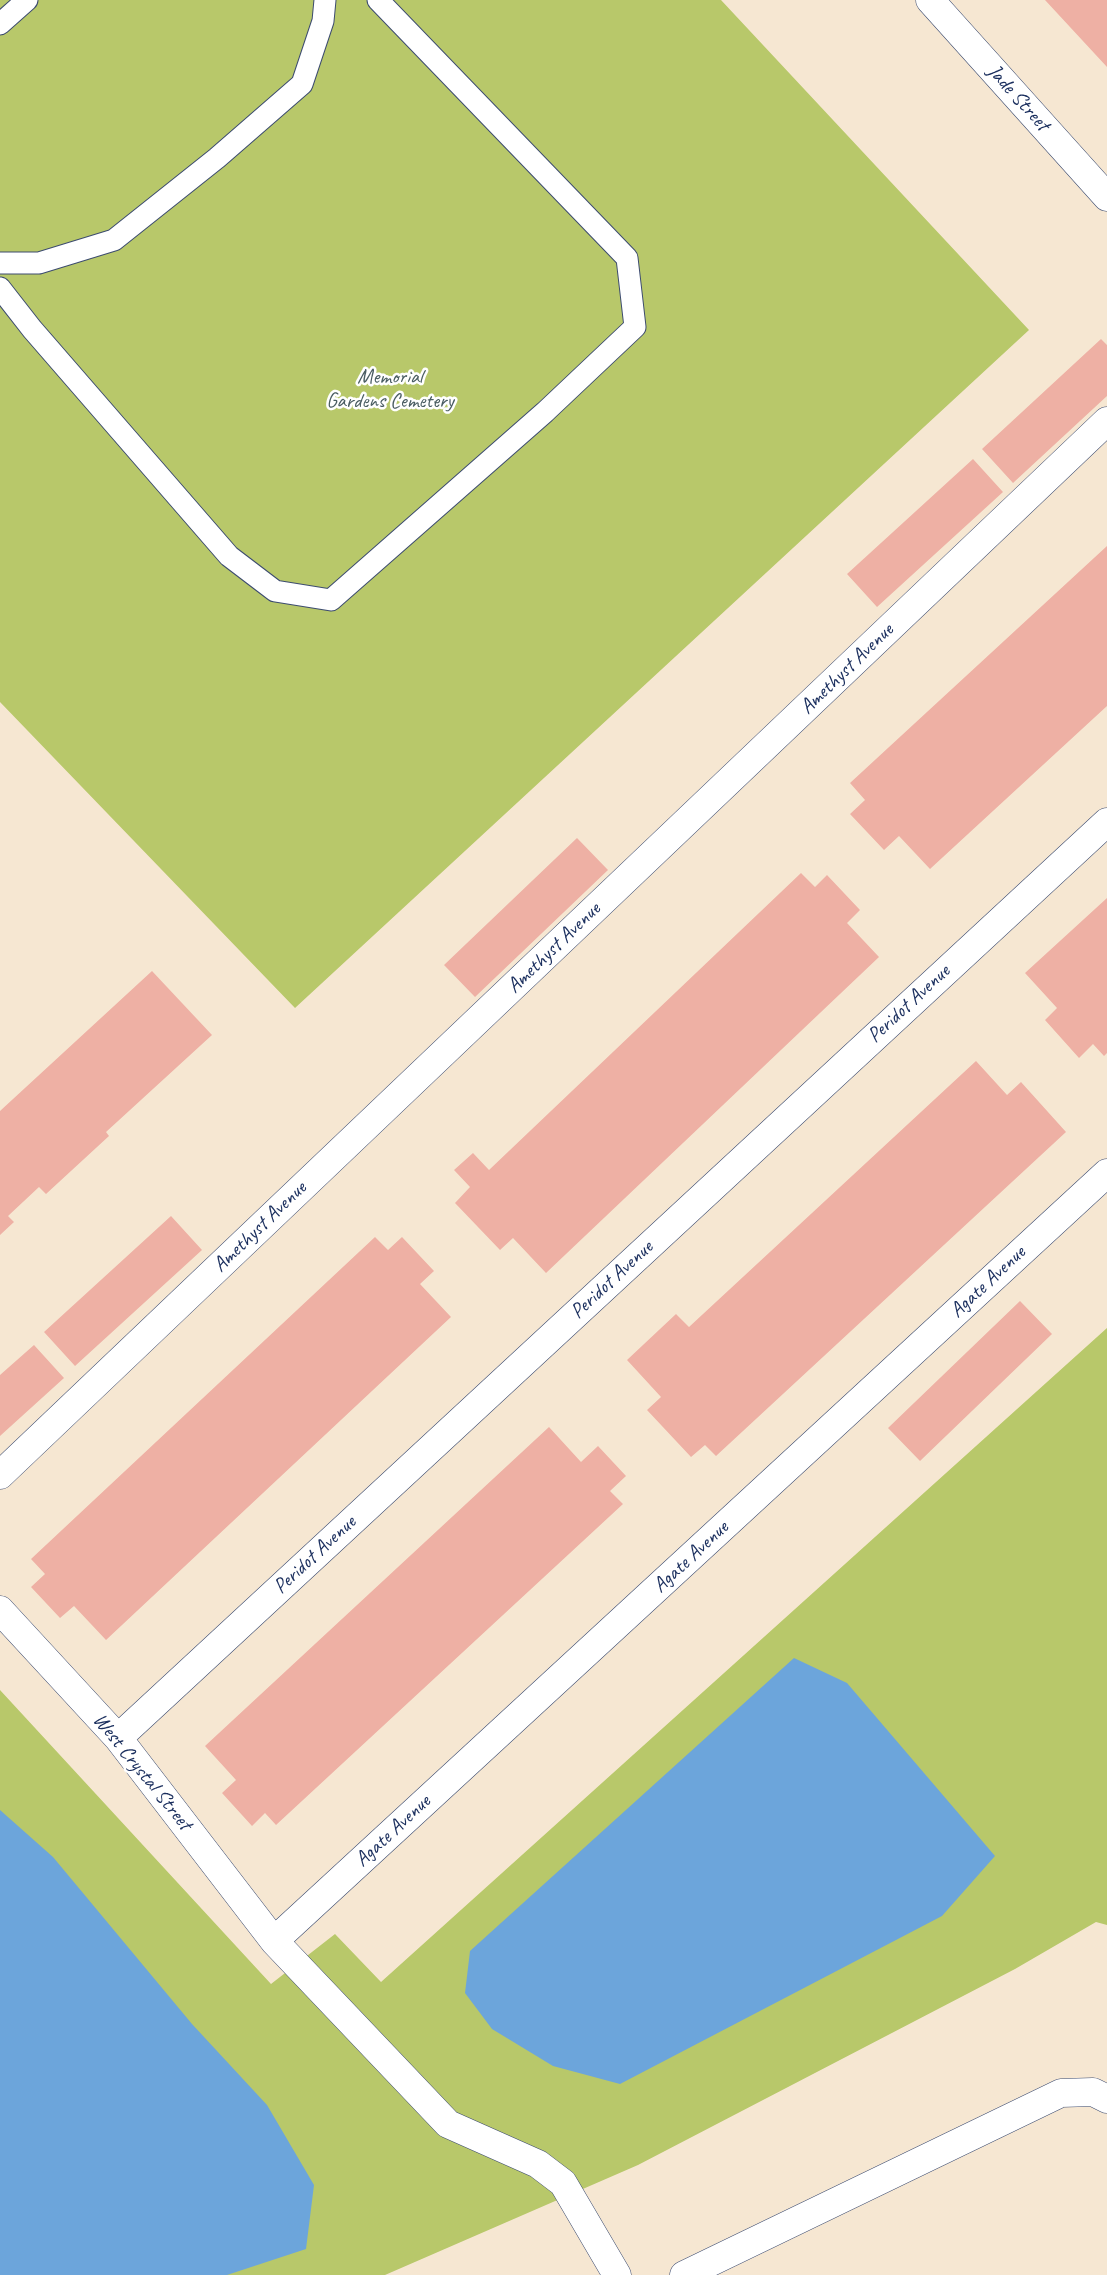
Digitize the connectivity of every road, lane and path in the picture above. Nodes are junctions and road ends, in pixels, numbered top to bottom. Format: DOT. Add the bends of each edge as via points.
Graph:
graph roads {
  1 [pos="27,0"];
  2 [pos="325,0"];
  3 [pos="378,0"];
  4 [pos="930,0"];
  5 [pos="0,24"];
  6 [pos="1107,197"];
  7 [pos="0,263"];
  8 [pos="0,288"];
  9 [pos="1107,422"];
  10 [pos="1107,822"];
  11 [pos="1107,1173"];
  12 [pos="0,1474"];
  13 [pos="0,1610"];
  14 [pos="118,1738"];
  15 [pos="274,1940"];
  16 [pos="1107,2099"];
  17 [pos="617,2275"];
  18 [pos="684,2275"];
  1 -- 5 [label="lane"];
  2 -- 7 [label="lane" via="322,21 302,84 217,158 114,240 39,263"];
  3 -- 8 [label="lane" via="627,258 635,327 545,412 331,600 275,592 229,556"];
  4 -- 6 [label="street, Jade Street"];
  9 -- 12 [label="street, Amethyst Avenue"];
  10 -- 14 [label="street, Peridot Avenue"];
  11 -- 15 [label="street, Agate Avenue"];
  13 -- 14 [label="street, West Crystal Street"];
  14 -- 15 [label="street, West Crystal Street"];
  15 -- 17 [label="street, West Crystal Street" via="448,2124 538,2164 563,2183"];
  16 -- 18 [label="street" via="1093,2092 1061,2093"];
}
